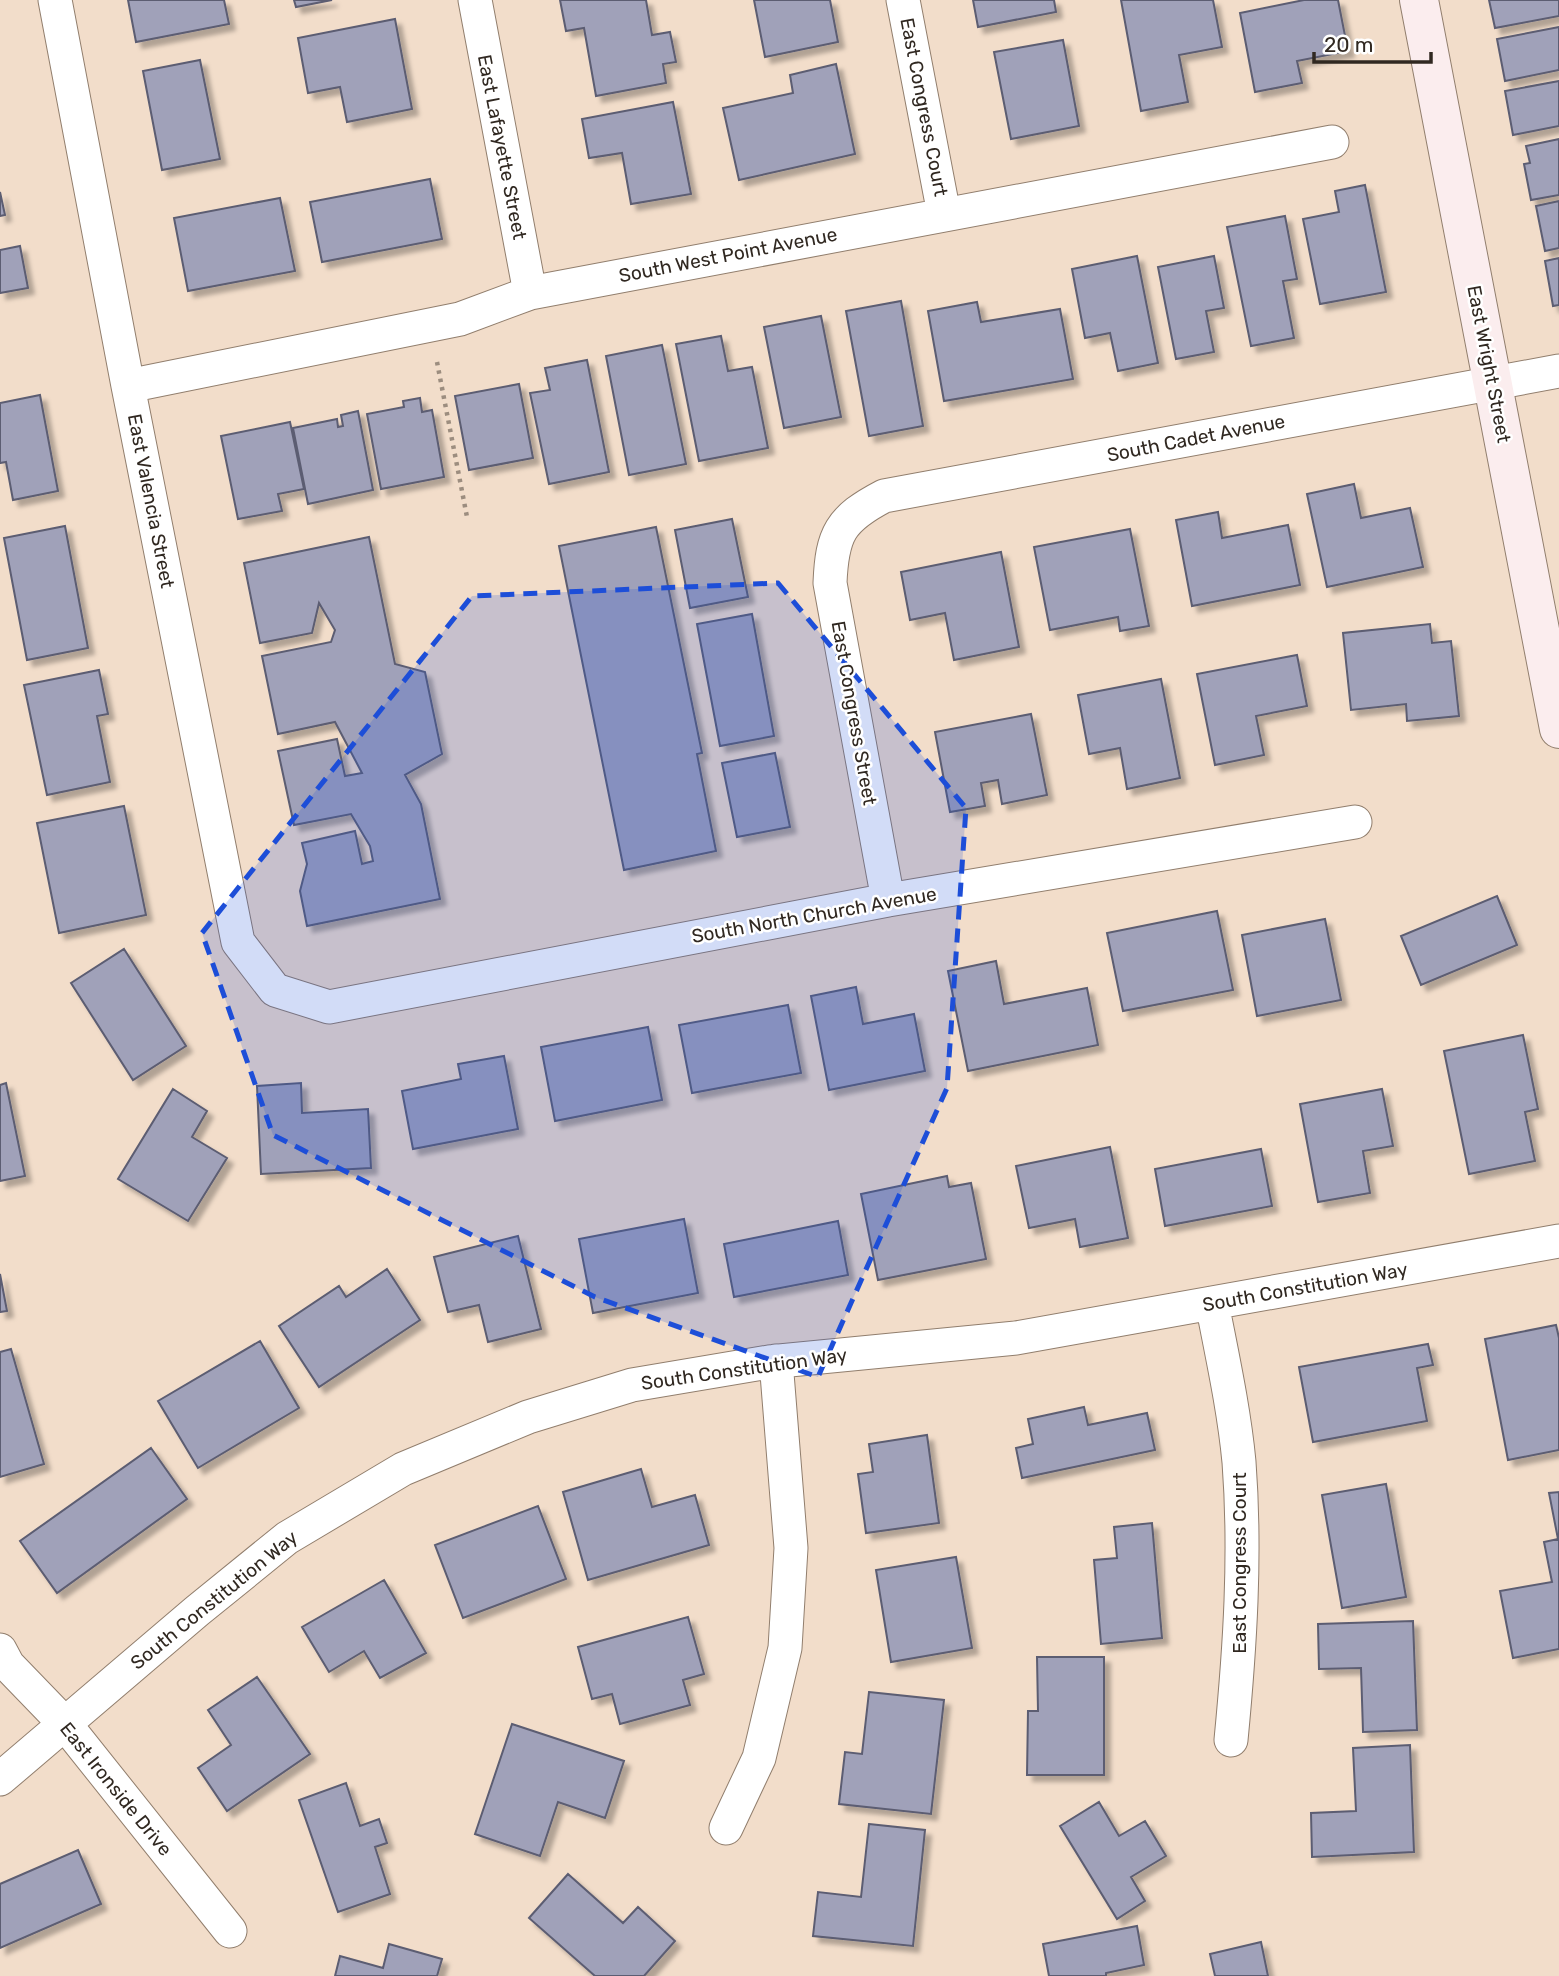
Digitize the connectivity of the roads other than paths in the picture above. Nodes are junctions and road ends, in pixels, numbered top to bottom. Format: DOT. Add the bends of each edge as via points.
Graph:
graph roads {
  1 [pos="55,0"];
  2 [pos="475,0"];
  3 [pos="903,0"];
  4 [pos="1419,0"];
  5 [pos="1332,142"];
  6 [pos="944,214"];
  7 [pos="530,293"];
  8 [pos="1559,371"];
  9 [pos="1492,383"];
  10 [pos="128,386"];
  11 [pos="842,526"];
  12 [pos="1559,729"];
  13 [pos="1355,822"];
  14 [pos="888,900"];
  15 [pos="275,990"];
  16 [pos="1559,1241"];
  17 [pos="1212,1303"];
  18 [pos="776,1361"];
  19 [pos="0,1650"];
  20 [pos="65,1724"];
  21 [pos="1231,1740"];
  22 [pos="0,1779"];
  23 [pos="726,1828"];
  24 [pos="230,1931"];
  1 -- 10 [label="street, East Valencia Street"];
  2 -- 7 [label="street, East Lafayette Street"];
  3 -- 6 [label="street, East Congress Court"];
  4 -- 9 [label="street, East Wright Street"];
  5 -- 6 [label="street, South West Point Avenue"];
  6 -- 7 [label="street, South West Point Avenue"];
  7 -- 10 [label="street, South West Point Avenue" via="460,319"];
  8 -- 9 [label="street, South Cadet Avenue"];
  9 -- 11 [label="street, South Cadet Avenue" via="884,496 860,508"];
  9 -- 12 [label="street, East Wright Street"];
  10 -- 15 [label="street, East Valencia Street" via="238,942"];
  11 -- 14 [label="street, East Congress Street" via="831,553 830,583"];
  13 -- 14 [label="street, South North Church Avenue"];
  14 -- 15 [label="street, South North Church Avenue" via="329,1006"];
  16 -- 17 [label="street, South Constitution Way"];
  17 -- 18 [label="street, South Constitution Way" via="1016,1338"];
  17 -- 21 [label="street, East Congress Court" via="1238,1460 1242,1544 1240,1654"];
  18 -- 20 [label="street, South Constitution Way" via="632,1385 528,1417 403,1469 287,1538"];
  18 -- 23 [label="street" via="792,1548 785,1648 759,1758"];
  19 -- 20 [label="street, East Ironside Drive" via="8,1665"];
  20 -- 22 [label="street, South Constitution Way"];
  20 -- 24 [label="street, East Ironside Drive"];
}
